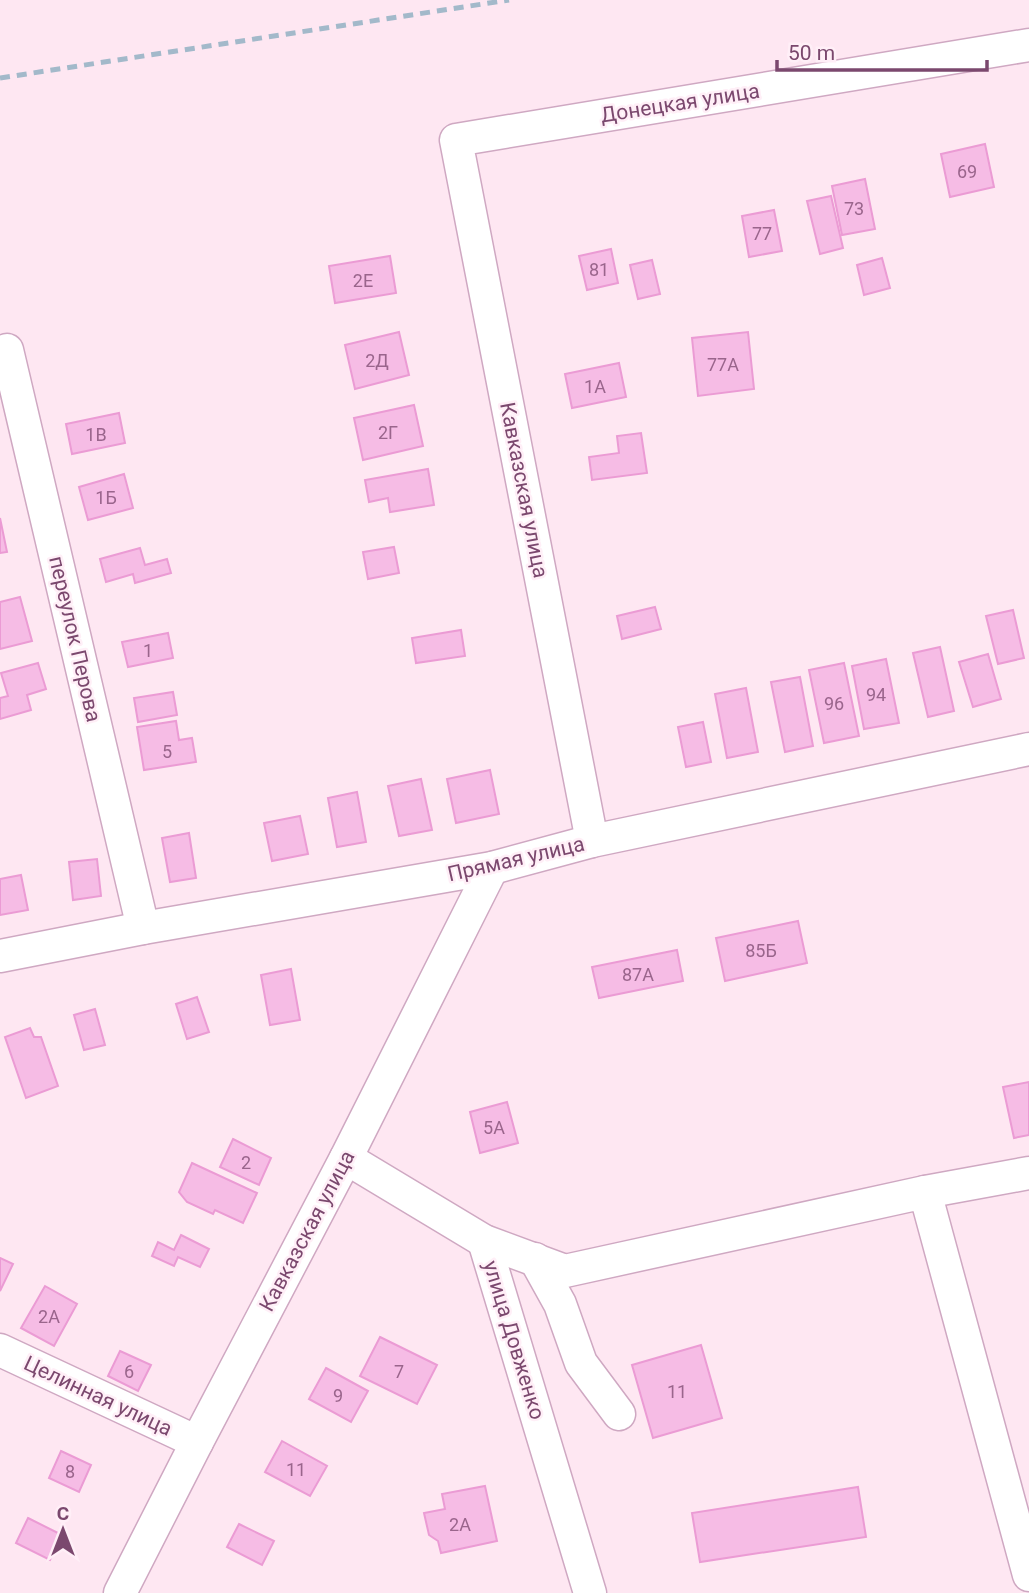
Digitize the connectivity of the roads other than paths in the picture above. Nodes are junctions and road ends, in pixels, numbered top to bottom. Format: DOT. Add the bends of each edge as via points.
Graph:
graph roads {
  1 [pos="1029,46"];
  2 [pos="456,140"];
  3 [pos="7,350"];
  4 [pos="1029,749"];
  5 [pos="592,841"];
  6 [pos="492,868"];
  7 [pos="144,928"];
  8 [pos="0,956"];
  9 [pos="346,1158"];
  10 [pos="1029,1173"];
  11 [pos="925,1192"];
  12 [pos="484,1241"];
  13 [pos="535,1259"];
  14 [pos="0,1350"];
  15 [pos="619,1414"];
  16 [pos="197,1442"];
  17 [pos="1029,1575"];
  18 [pos="120,1593"];
  19 [pos="590,1593"];
  1 -- 2 [label="street, Донецкая улица"];
  2 -- 5 [label="street, Кавказская улица"];
  3 -- 7 [label="street, переулок Перова"];
  4 -- 5 [label="street, Прямая улица"];
  5 -- 6 [label="street, Прямая улица"];
  6 -- 7 [label="street, Прямая улица"];
  6 -- 9 [label="street, Кавказская улица"];
  7 -- 8 [label="street, Прямая улица"];
  9 -- 12 [label="street, улица Довженко"];
  9 -- 16 [label="street, Кавказская улица"];
  10 -- 11 [label="street"];
  11 -- 13 [label="street" via="565,1270"];
  11 -- 17 [label="street"];
  12 -- 13 [label="street"];
  12 -- 19 [label="street, улица Довженко"];
  13 -- 15 [label="street" via="560,1304 581,1363"];
  14 -- 16 [label="street, Целинная улица"];
  16 -- 18 [label="street, Кавказская улица"];
}
